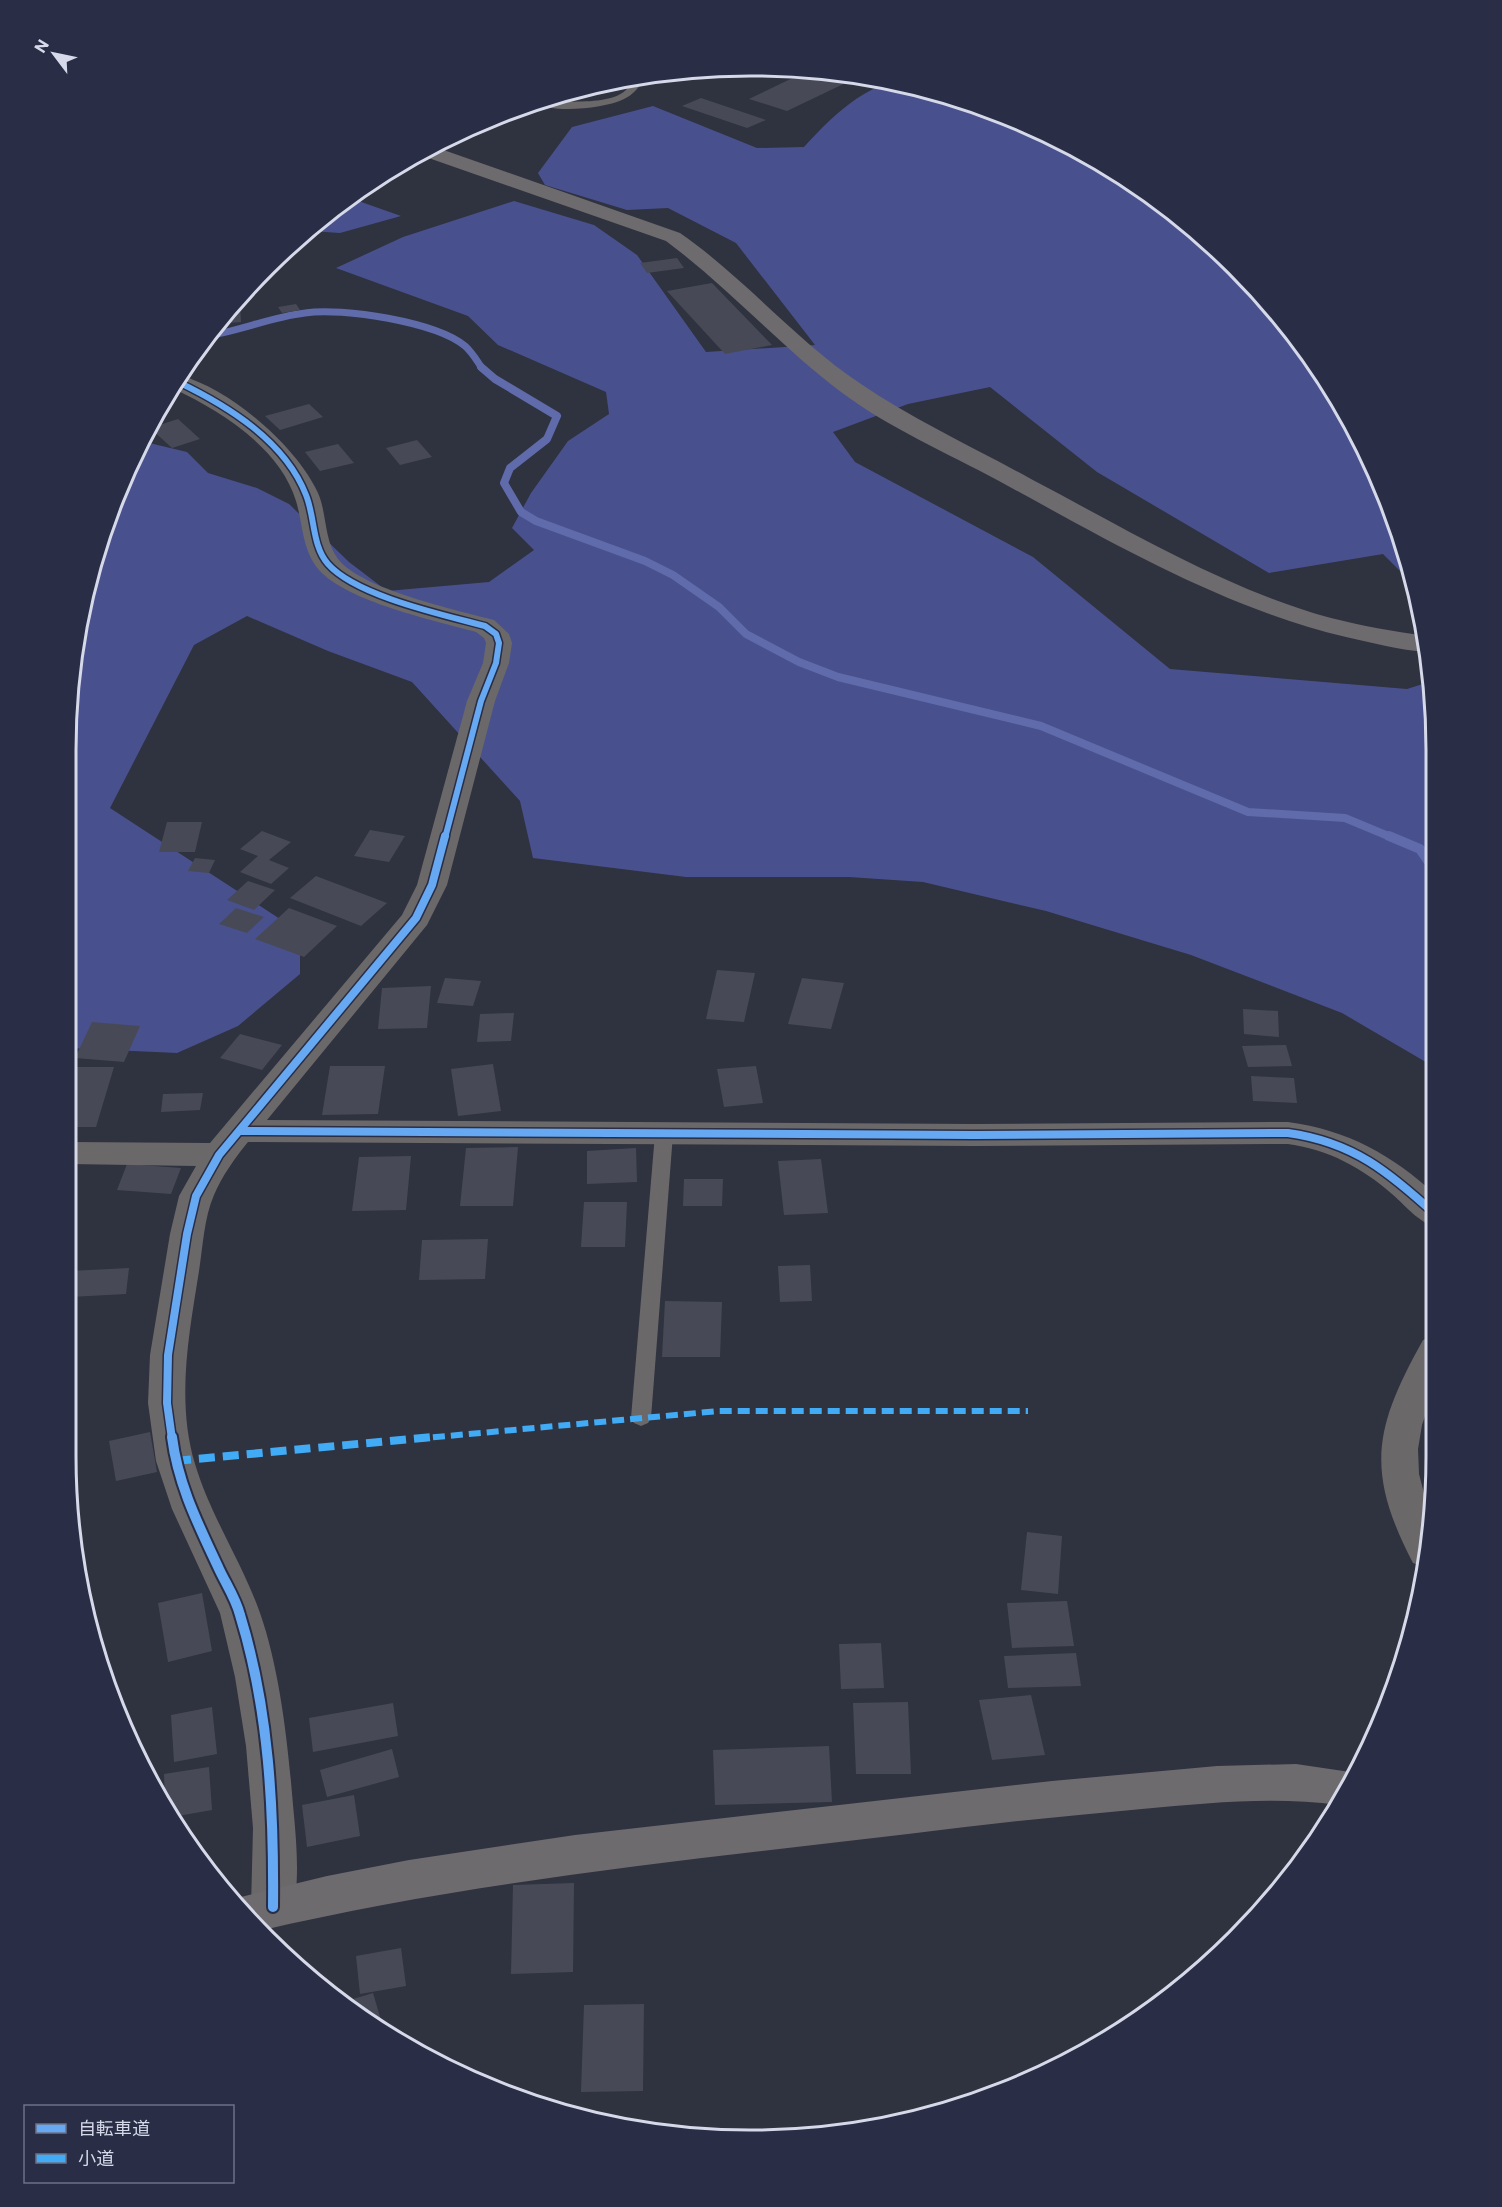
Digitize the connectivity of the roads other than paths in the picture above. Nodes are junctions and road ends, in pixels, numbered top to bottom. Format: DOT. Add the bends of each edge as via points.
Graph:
graph roads {
  1 [pos="636,86"];
  2 [pos="556,105"];
  3 [pos="437,155"];
  4 [pos="184,385"];
  5 [pos="1417,642"];
  6 [pos="664,1134"];
  7 [pos="229,1143"];
  8 [pos="76,1153"];
  9 [pos="1426,1206"];
  10 [pos="1426,1367"];
  11 [pos="642,1418"];
  12 [pos="1420,1541"];
  13 [pos="1338,1787"];
  14 [pos="259,1911"];
  1 -- 2 [label="lane" via="622,98"];
  3 -- 5 [label="street" via="673,237 708,262 804,352 852,389 1178,568 1242,597 1319,624"];
  4 -- 7 [label="street" via="242,421 287,462 308,498 321,549 340,574 395,599 485,626 496,634 499,643 432,885 416,918"];
  6 -- 7 [label="street"];
  6 -- 9 [label="street" via="1304,1134 1358,1151"];
  6 -- 11 [label="lane"];
  7 -- 8 [label="street"];
  7 -- 14 [label="street" via="196,1196 168,1355 167,1402 175,1461 192,1509 240,1612 255,1677 267,1746 274,1828"];
  10 -- 12 [label="street" via="1410,1397 1399,1440 1402,1499"];
  13 -- 14 [label="street" via="1269,1781 981,1806 567,1854 411,1879"];
}
